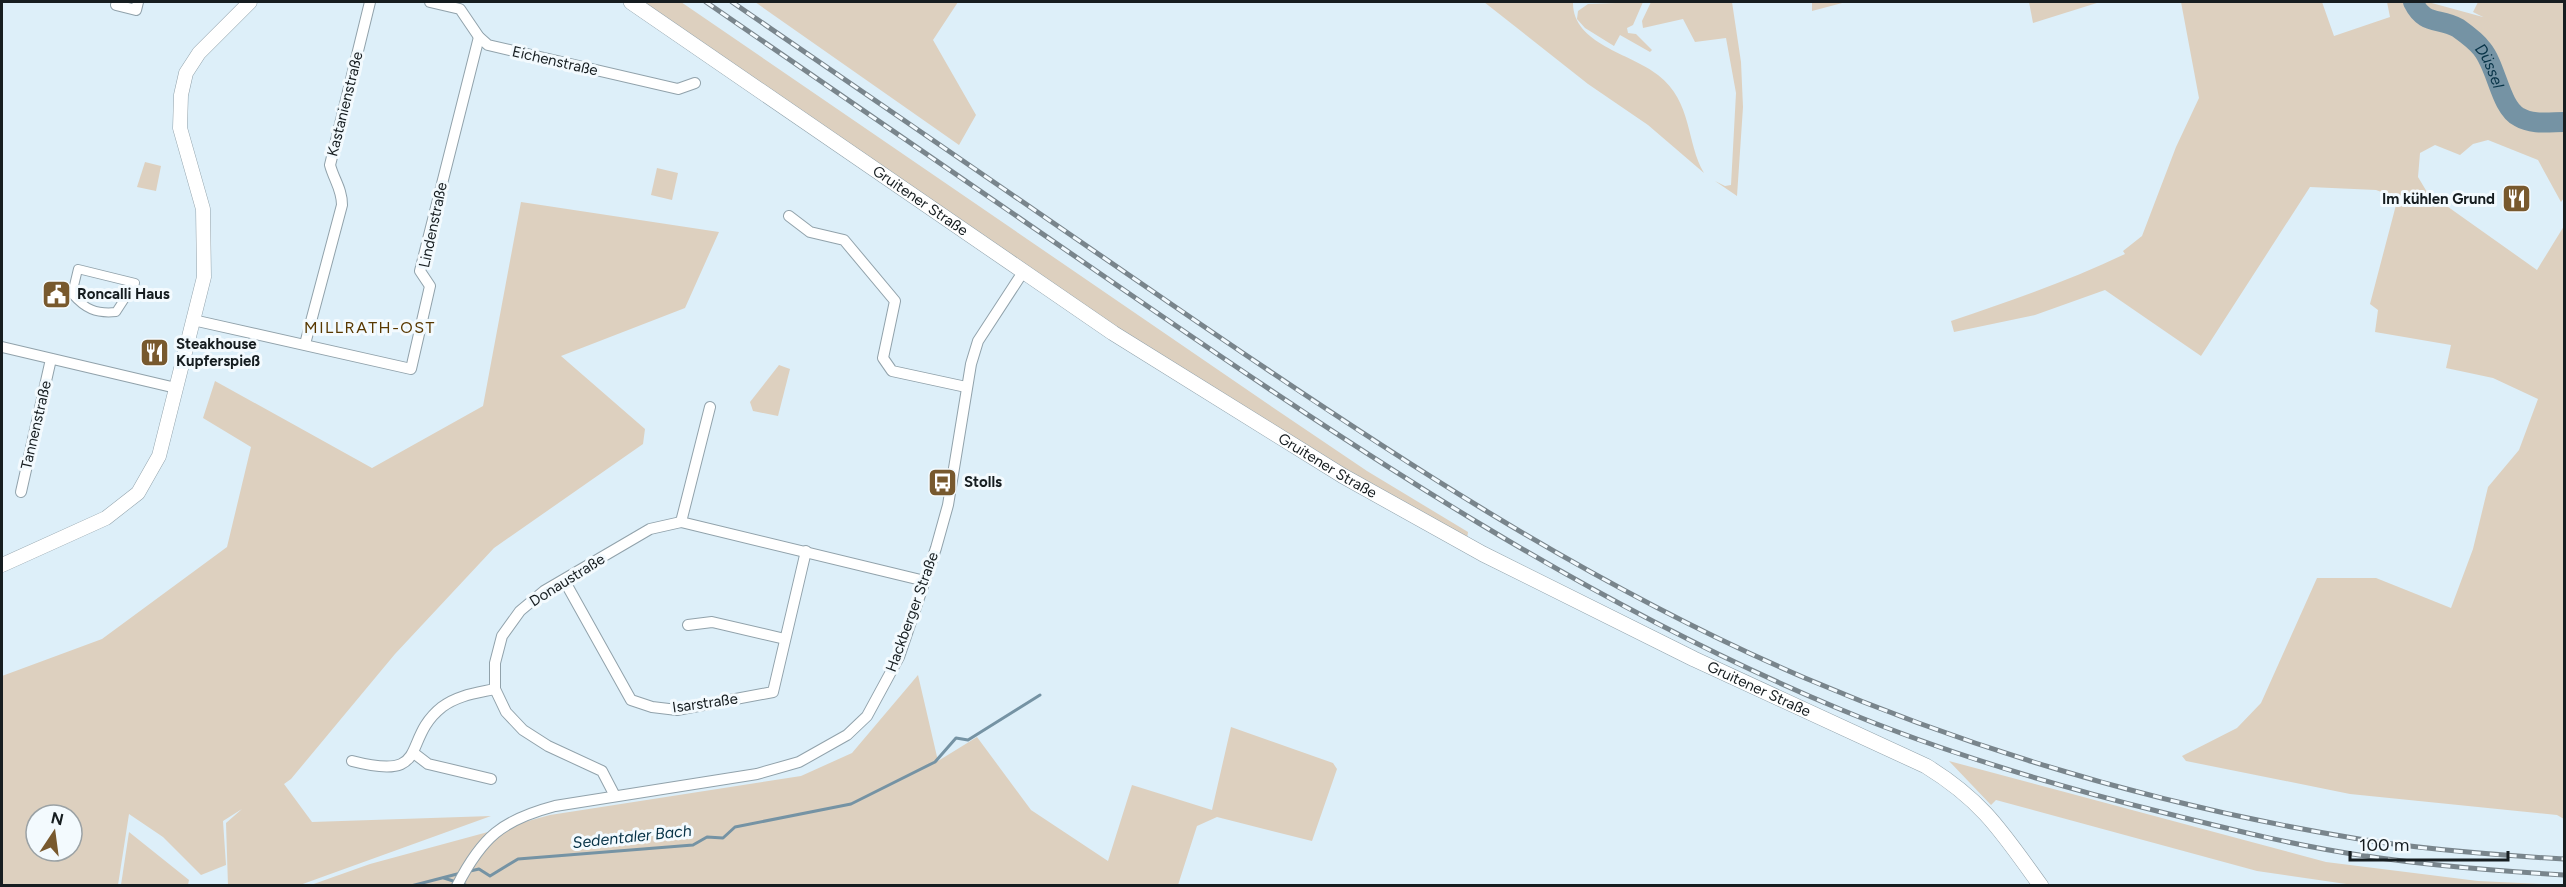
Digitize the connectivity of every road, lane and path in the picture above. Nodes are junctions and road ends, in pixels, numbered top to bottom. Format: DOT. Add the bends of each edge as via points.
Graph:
graph roads {
  1 [pos="138,2"];
  2 [pos="248,2"];
  3 [pos="370,2"];
  4 [pos="430,2"];
  5 [pos="631,2"];
  6 [pos="116,5"];
  7 [pos="479,37"];
  8 [pos="696,83"];
  9 [pos="789,216"];
  10 [pos="1023,272"];
  11 [pos="72,294"];
  12 [pos="193,320"];
  13 [pos="305,344"];
  14 [pos="2,347"];
  15 [pos="51,359"];
  16 [pos="966,387"];
  17 [pos="176,388"];
  18 [pos="710,407"];
  19 [pos="21,492"];
  20 [pos="681,522"];
  21 [pos="806,551"];
  22 [pos="2,566"];
  23 [pos="564,580"];
  24 [pos="925,581"];
  25 [pos="688,625"];
  26 [pos="785,639"];
  27 [pos="495,689"];
  28 [pos="415,754"];
  29 [pos="352,761"];
  30 [pos="491,779"];
  31 [pos="615,796"];
  32 [pos="457,885"];
  33 [pos="2041,885"];
  1 -- 6 [label="street" via="136,10"];
  2 -- 12 [label="street" via="199,53 186,73 181,95 180,128 203,209 204,277"];
  3 -- 13 [label="street, Kastanienstraße" via="330,165 342,190 342,205"];
  4 -- 7 [label="street" via="460,9"];
  5 -- 10 [label="main road, Gruitener Straße"];
  7 -- 8 [label="street, Eichenstraße" via="488,45 678,89"];
  7 -- 13 [label="street, Lindenstraße" via="420,271 430,286 411,369"];
  9 -- 16 [label="street" via="810,232 844,240 895,301 883,358 892,371"];
  10 -- 16 [label="street, Hackberger Straße" via="978,340"];
  10 -- 33 [label="main road, Gruitener Straße" via="1152,359 1286,442 1483,554 1694,659 1926,765 1980,805"];
  11 -- 11 [label="street" via="78,269 135,283 116,312 83,308"];
  12 -- 13 [label="street, Lindenstraße"];
  12 -- 17 [label="street"];
  14 -- 15 [label="street"];
  15 -- 17 [label="street"];
  15 -- 19 [label="street, Tannenstraße"];
  16 -- 24 [label="street, Hackberger Straße" via="948,505"];
  17 -- 22 [label="street" via="159,456 138,494 106,518"];
  18 -- 20 [label="street"];
  20 -- 21 [label="street, Donaustraße"];
  20 -- 23 [label="street, Donaustraße" via="650,529"];
  21 -- 24 [label="street, Donaustraße"];
  21 -- 26 [label="street, Isarstraße"];
  23 -- 26 [label="street, Isarstraße" via="631,700 652,707 677,710 773,692"];
  23 -- 27 [label="street, Donaustraße" via="520,611 501,636"];
  24 -- 31 [label="street, Hackberger Straße" via="899,657 867,716 847,735 799,762 757,774"];
  25 -- 26 [label="street" via="712,622"];
  27 -- 28 [label="street" via="465,695 443,707 421,735"];
  27 -- 31 [label="street, Donaustraße" via="506,712 523,730 602,771"];
  28 -- 29 [label="street" via="398,766 380,768"];
  28 -- 30 [label="street" via="428,764"];
  31 -- 32 [label="street, Hackberger Straße" via="526,814 491,834"];
}
